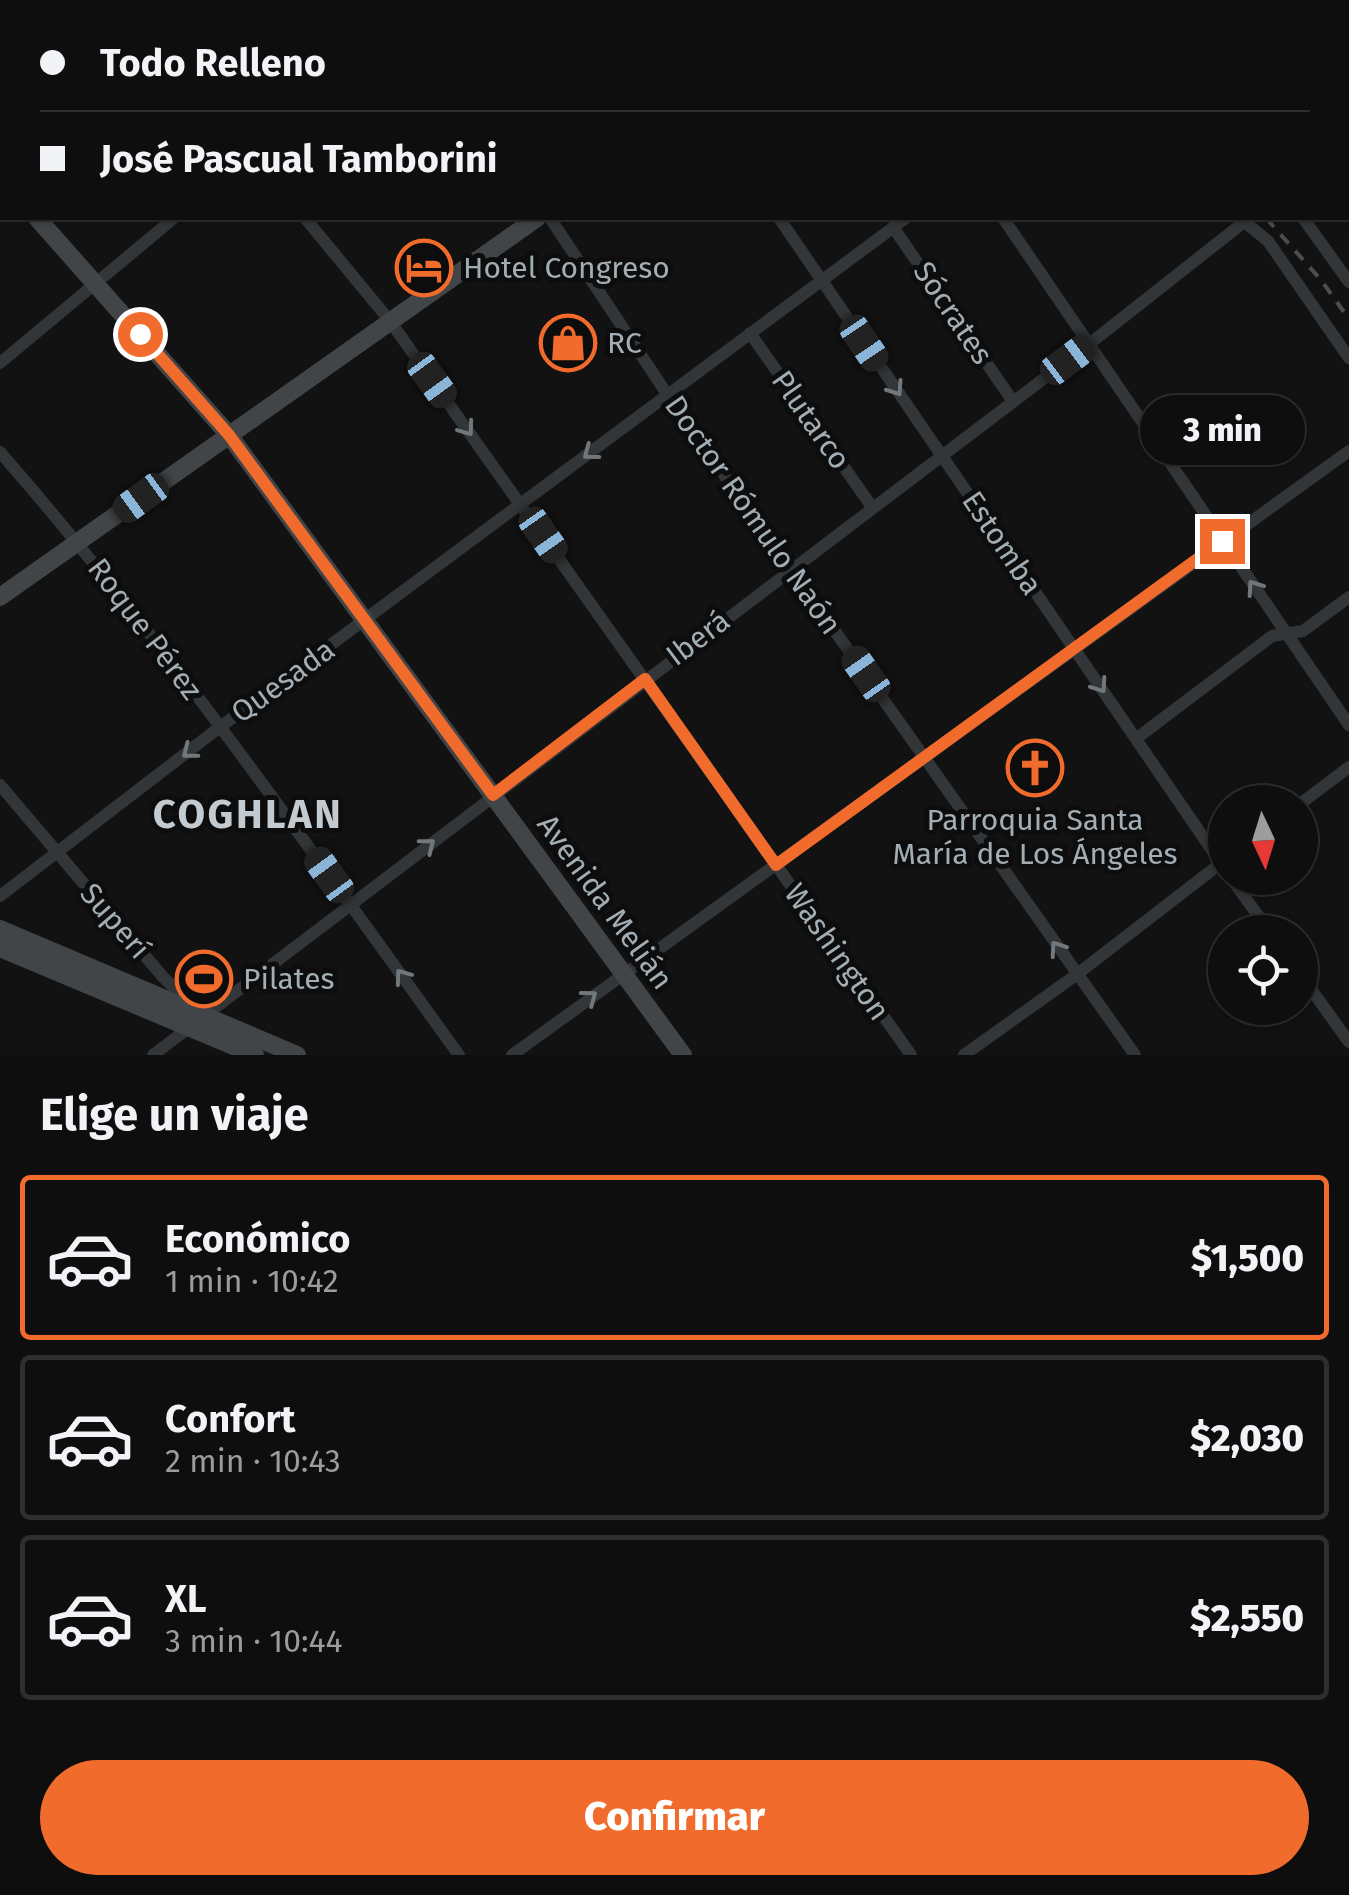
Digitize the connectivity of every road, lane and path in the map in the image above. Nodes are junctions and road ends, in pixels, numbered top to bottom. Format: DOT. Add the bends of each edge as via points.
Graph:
graph roads {
  1 [pos="39,220"];
  2 [pos="172,220"];
  3 [pos="307,220"];
  4 [pos="534,220"];
  5 [pos="551,220"];
  6 [pos="780,220"];
  7 [pos="903,220"];
  8 [pos="1004,220"];
  9 [pos="1241,220"];
  10 [pos="1303,220"];
  11 [pos="894,226"];
  12 [pos="821,280"];
  13 [pos="1349,282"];
  14 [pos="96,284"];
  15 [pos="390,322"];
  16 [pos="750,333"];
  17 [pos="1088,345"];
  18 [pos="1349,358"];
  19 [pos="0,362"];
  20 [pos="667,394"];
  21 [pos="1012,400"];
  22 [pos="229,435"];
  23 [pos="1349,451"];
  24 [pos="0,452"];
  25 [pos="942,455"];
  26 [pos="522,504"];
  27 [pos="872,507"];
  28 [pos="1222,541"];
  29 [pos="79,543"];
  30 [pos="791,568"];
  31 [pos="0,597"];
  32 [pos="1349,598"];
  33 [pos="364,622"];
  34 [pos="1286,634"];
  35 [pos="1075,651"];
  36 [pos="645,679"];
  37 [pos="1349,725"];
  38 [pos="220,728"];
  39 [pos="1137,738"];
  40 [pos="924,758"];
  41 [pos="1349,768"];
  42 [pos="0,785"];
  43 [pos="1318,791"];
  44 [pos="493,795"];
  45 [pos="1208,841"];
  46 [pos="56,853"];
  47 [pos="776,865"];
  48 [pos="1208,876"];
  49 [pos="0,896"];
  50 [pos="351,905"];
  51 [pos="0,930"];
  52 [pos="0,948"];
  53 [pos="623,972"];
  54 [pos="1076,975"];
  55 [pos="1318,999"];
  56 [pos="197,1022"];
  57 [pos="1349,1042"];
  58 [pos="226,1047"];
  59 [pos="152,1055"];
  60 [pos="255,1055"];
  61 [pos="297,1055"];
  62 [pos="459,1055"];
  63 [pos="512,1055"];
  64 [pos="682,1055"];
  65 [pos="910,1055"];
  66 [pos="964,1055"];
  67 [pos="1135,1055"];
  1 -- 14 [label="main road, Avenida Melián"];
  2 -- 14 [label="street"];
  3 -- 15 [label="street, Washington"];
  4 -- 15 [label="main road"];
  5 -- 20 [label="street, Doctor Rómulo Naón"];
  6 -- 12 [label="street, Estomba"];
  7 -- 11 [label="street, Quesada"];
  8 -- 17 [label="street"];
  9 -- 17 [label="street, Iberá"];
  9 -- 18 [label="street" via="1268,241"];
  10 -- 13 [label="street"];
  11 -- 12 [label="street, Quesada"];
  11 -- 21 [label="street, Sócrates"];
  12 -- 16 [label="street, Quesada"];
  12 -- 25 [label="street, Estomba, one-way"];
  14 -- 19 [label="street"];
  14 -- 22 [label="main road, Avenida Melián"];
  15 -- 22 [label="main road"];
  15 -- 26 [label="street, Washington, one-way"];
  16 -- 20 [label="street, Quesada"];
  16 -- 27 [label="street, Plutarco"];
  17 -- 21 [label="street, Iberá"];
  17 -- 28 [label="street"];
  20 -- 26 [label="street, Quesada, one-way"];
  20 -- 30 [label="street, Doctor Rómulo Naón"];
  21 -- 25 [label="street, Iberá"];
  22 -- 29 [label="main road"];
  22 -- 33 [label="main road, Avenida Melián"];
  23 -- 28 [label="street"];
  24 -- 29 [label="street, Roque Pérez"];
  25 -- 27 [label="street, Iberá"];
  25 -- 35 [label="street, Estomba"];
  26 -- 33 [label="street, Quesada"];
  26 -- 36 [label="street, Washington"];
  27 -- 30 [label="street, Iberá"];
  34 -- 28 [label="street, one-way"];
  28 -- 35 [label="street"];
  29 -- 31 [label="main road"];
  29 -- 38 [label="street, Roque Pérez"];
  30 -- 36 [label="street, Iberá"];
  30 -- 40 [label="street, Doctor Rómulo Naón"];
  32 -- 34 [label="street" via="1302,631"];
  33 -- 38 [label="street, Quesada"];
  33 -- 44 [label="main road, Avenida Melián"];
  34 -- 37 [label="street"];
  34 -- 39 [label="street" via="1272,636"];
  35 -- 39 [label="street, Estomba, one-way"];
  35 -- 40 [label="street"];
  36 -- 44 [label="street, Iberá"];
  36 -- 47 [label="street, Washington"];
  38 -- 46 [label="street, Quesada, one-way"];
  38 -- 50 [label="street, Roque Pérez"];
  39 -- 45 [label="street, Estomba"];
  40 -- 47 [label="street"];
  54 -- 40 [label="street, Doctor Rómulo Naón, one-way"];
  41 -- 43 [label="street"];
  42 -- 46 [label="street, Superí"];
  50 -- 44 [label="street, Iberá, one-way"];
  44 -- 53 [label="main road, Avenida Melián"];
  46 -- 49 [label="street, Quesada"];
  46 -- 56 [label="street, Superí"];
  47 -- 53 [label="street"];
  47 -- 65 [label="street, Washington"];
  48 -- 54 [label="street"];
  50 -- 56 [label="street, Iberá"];
  62 -- 50 [label="street, Roque Pérez, one-way"];
  51 -- 56 [label="main road"];
  52 -- 56 [label="main road"];
  63 -- 53 [label="street, one-way"];
  53 -- 64 [label="main road, Avenida Melián"];
  54 -- 66 [label="street"];
  54 -- 67 [label="street, Doctor Rómulo Naón"];
  55 -- 57 [label="street"];
  56 -- 58 [label="main road"];
  56 -- 59 [label="street, Iberá"];
  56 -- 61 [label="main road"];
  58 -- 60 [label="main road"];
}
